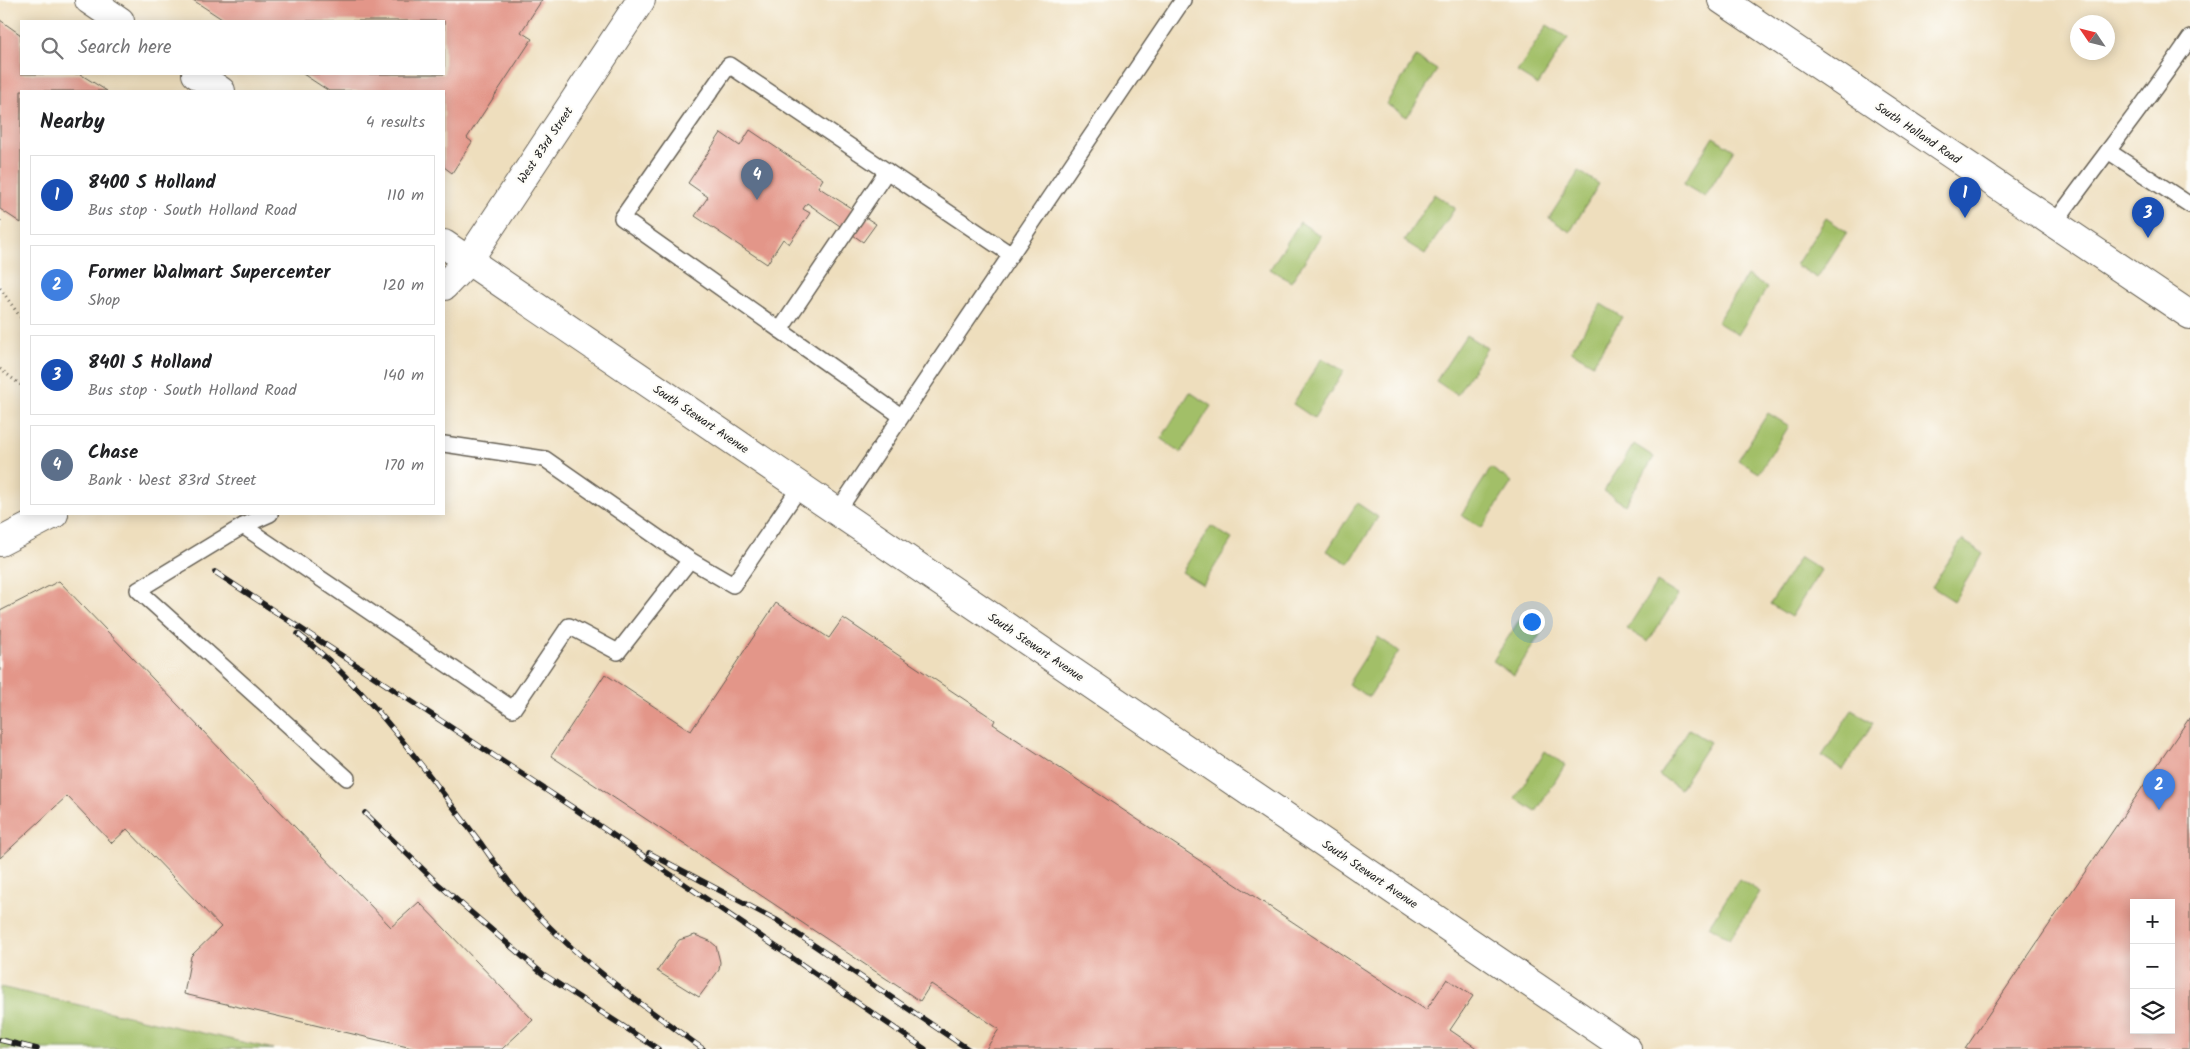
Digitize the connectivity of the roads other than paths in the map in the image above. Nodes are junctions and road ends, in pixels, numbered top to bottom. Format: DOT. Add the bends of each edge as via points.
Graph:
graph roads {
  1 [pos="89,0"];
  2 [pos="641,0"];
  3 [pos="1183,0"];
  4 [pos="1722,0"];
  5 [pos="119,20"];
  6 [pos="2190,38"];
  7 [pos="197,75"];
  8 [pos="220,90"];
  9 [pos="2108,150"];
  10 [pos="887,172"];
  11 [pos="2190,205"];
  12 [pos="2054,224"];
  13 [pos="445,245"];
  14 [pos="1010,254"];
  15 [pos="468,261"];
  16 [pos="445,285"];
  17 [pos="2190,316"];
  18 [pos="780,330"];
  19 [pos="901,416"];
  20 [pos="445,444"];
  21 [pos="800,487"];
  22 [pos="837,512"];
  23 [pos="52,515"];
  24 [pos="268,515"];
  25 [pos="242,526"];
  26 [pos="0,542"];
  27 [pos="690,560"];
  28 [pos="347,778"];
  29 [pos="1627,1049"];
  1 -- 5 [label="street"];
  2 -- 15 [label="street, West 83rd Street"];
  3 -- 14 [label="lane"];
  4 -- 12 [label="street, South Holland Road"];
  6 -- 9 [label="lane" via="2139,112"];
  7 -- 8 [label="street"];
  9 -- 11 [label="lane"];
  9 -- 12 [label="lane"];
  10 -- 14 [label="lane"];
  10 -- 18 [label="lane"];
  10 -- 18 [label="lane" via="729,65 622,218"];
  12 -- 17 [label="street, South Holland Road"];
  13 -- 15 [label="street, South Stewart Avenue"];
  14 -- 19 [label="lane"];
  15 -- 16 [label="street, West 83rd Street"];
  15 -- 21 [label="street, South Stewart Avenue"];
  18 -- 19 [label="lane"];
  19 -- 22 [label="lane"];
  20 -- 27 [label="lane" via="545,458"];
  21 -- 22 [label="street, South Stewart Avenue"];
  21 -- 27 [label="lane" via="733,585"];
  22 -- 29 [label="street, South Stewart Avenue"];
  23 -- 26 [label="street"];
  24 -- 25 [label="lane"];
  25 -- 27 [label="lane" via="513,709 569,626 618,652"];
  25 -- 28 [label="lane" via="138,590"];
}
